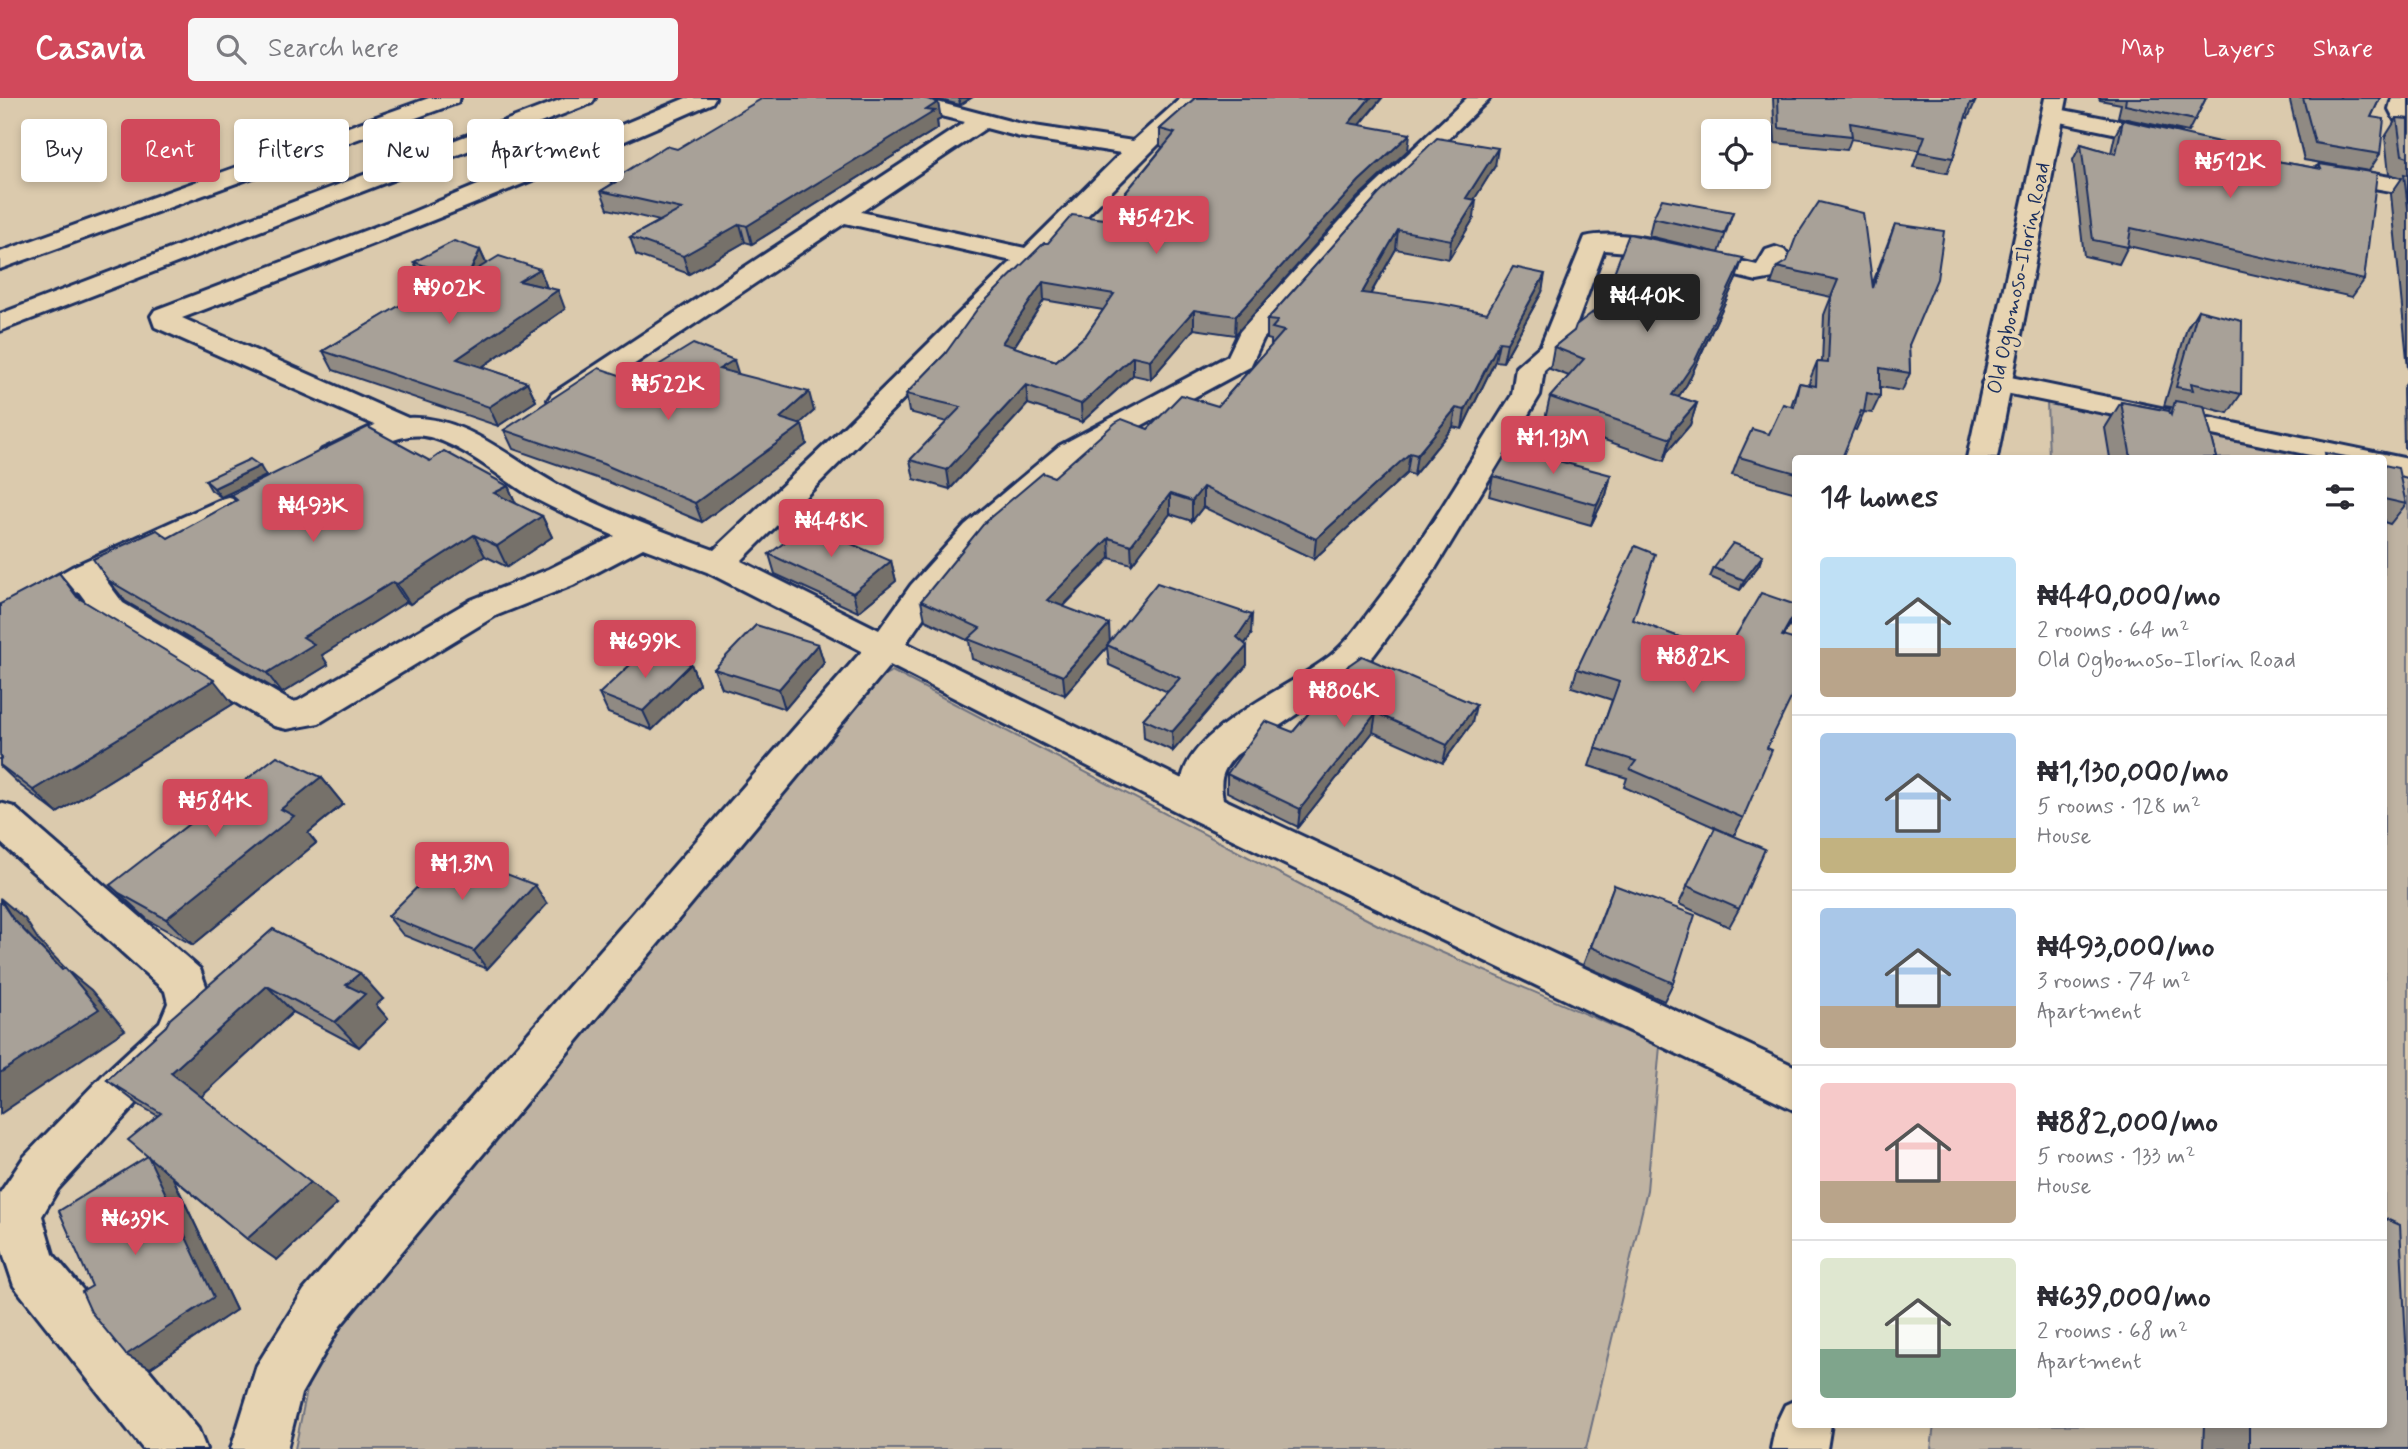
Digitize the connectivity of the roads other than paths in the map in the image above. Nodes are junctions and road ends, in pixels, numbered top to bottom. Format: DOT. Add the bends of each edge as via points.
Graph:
graph roads {
  1 [pos="449,98"];
  2 [pos="584,98"];
  3 [pos="704,98"];
  4 [pos="897,98"];
  5 [pos="1194,98"];
  6 [pos="1479,98"];
  7 [pos="2403,98"];
  8 [pos="2054,106"];
  9 [pos="982,121"];
  10 [pos="2408,125"];
  11 [pos="2194,144"];
  12 [pos="1138,149"];
  13 [pos="2309,171"];
  14 [pos="2408,187"];
  15 [pos="843,215"];
  16 [pos="1775,255"];
  17 [pos="1029,257"];
  18 [pos="0,261"];
  19 [pos="0,323"];
  20 [pos="1996,383"];
  21 [pos="540,414"];
  22 [pos="403,427"];
  23 [pos="1983,455"];
  24 [pos="2352,455"];
  25 [pos="2387,464"];
  26 [pos="2408,468"];
  27 [pos="305,470"];
  28 [pos="256,495"];
  29 [pos="640,536"];
  30 [pos="719,564"];
  31 [pos="83,575"];
  32 [pos="0,623"];
  33 [pos="884,649"];
  34 [pos="1205,808"];
  35 [pos="0,818"];
  36 [pos="1792,1088"];
  37 [pos="41,1173"];
  38 [pos="0,1199"];
  39 [pos="1803,1428"];
  40 [pos="178,1449"];
  41 [pos="259,1449"];
  42 [pos="1799,1449"];
  1 -- 18 [label="main road"];
  2 -- 19 [label="main road"];
  3 -- 22 [label="main road" via="410,222 164,316 165,321"];
  4 -- 9 [label="main road"];
  5 -- 12 [label="main road"];
  6 -- 33 [label="main road" via="1367,205 1250,337 1240,361 1070,452 976,532 923,593"];
  7 -- 10 [label="main road" via="2400,109"];
  8 -- 11 [label="main road"];
  8 -- 20 [label="main road, Old Ogbomoso-Ilorin Road"];
  9 -- 12 [label="main road"];
  9 -- 15 [label="main road"];
  12 -- 17 [label="main road"];
  13 -- 14 [label="main road"];
  15 -- 17 [label="main road"];
  15 -- 21 [label="main road"];
  16 -- 34 [label="main road" via="1770,272 1757,272 1640,245 1594,242 1553,350 1530,367 1526,395 1409,584 1343,665 1206,761 1199,782"];
  17 -- 30 [label="main road"];
  20 -- 23 [label="main road, Old Ogbomoso-Ilorin Road"];
  20 -- 24 [label="main road"];
  22 -- 27 [label="main road" via="378,434"];
  22 -- 29 [label="main road" via="425,427 493,445 549,493"];
  25 -- 26 [label="main road"];
  28 -- 31 [label="main road"];
  29 -- 30 [label="main road"];
  29 -- 31 [label="main road" via="561,577 484,608 306,714 287,716 111,611"];
  30 -- 33 [label="main road"];
  31 -- 32 [label="main road"];
  33 -- 34 [label="main road"];
  33 -- 41 [label="main road" via="322,1308 276,1384"];
  34 -- 36 [label="main road"];
  35 -- 37 [label="main road" via="185,982 190,1003 178,1035"];
  37 -- 38 [label="main road"];
  37 -- 40 [label="main road" via="16,1212 32,1268"];
  39 -- 42 [label="main road"];
}
